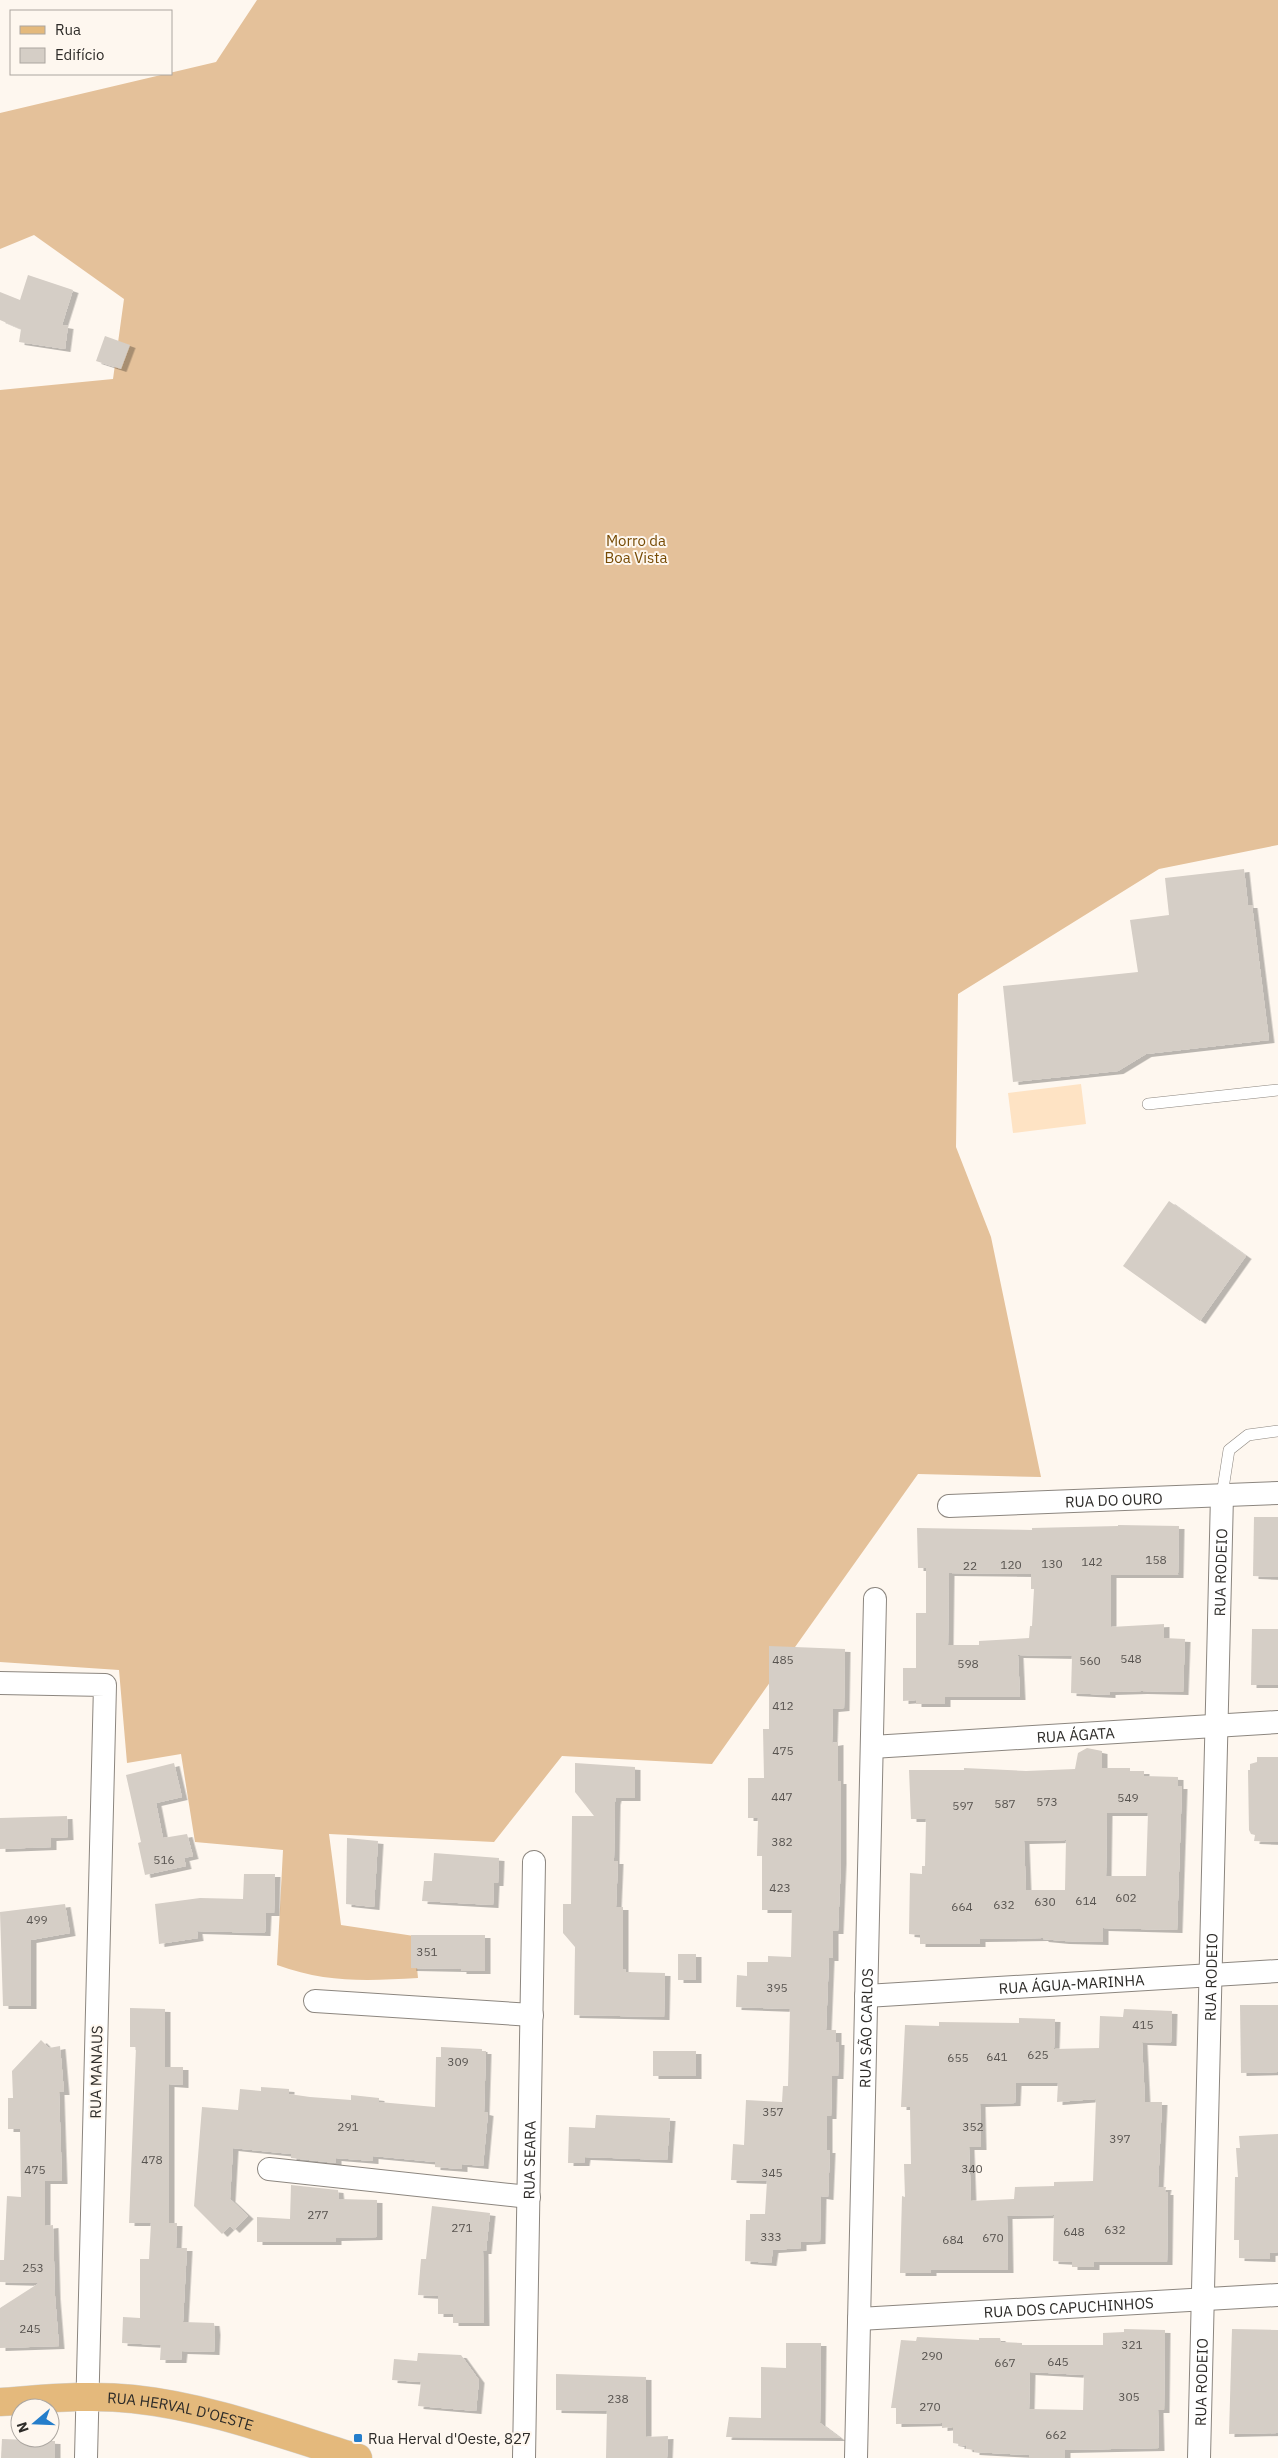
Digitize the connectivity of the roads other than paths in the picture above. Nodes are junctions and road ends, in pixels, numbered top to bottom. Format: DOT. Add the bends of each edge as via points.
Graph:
graph roads {
  1 [pos="1278,1090"];
  2 [pos="1148,1104"];
  3 [pos="1278,1431"];
  4 [pos="1278,1493"];
  5 [pos="1222,1495"];
  6 [pos="949,1506"];
  7 [pos="875,1599"];
  8 [pos="0,1683"];
  9 [pos="1278,1722"];
  10 [pos="1216,1726"];
  11 [pos="872,1747"];
  12 [pos="534,1862"];
  13 [pos="1278,1971"];
  14 [pos="1210,1975"];
  15 [pos="866,1996"];
  16 [pos="315,2001"];
  17 [pos="532,2015"];
  18 [pos="269,2169"];
  19 [pos="529,2197"];
  20 [pos="1278,2295"];
  21 [pos="1202,2299"];
  22 [pos="859,2319"];
  23 [pos="88,2397"];
  24 [pos="0,2402"];
  25 [pos="86,2458"];
  26 [pos="358,2458"];
  27 [pos="524,2458"];
  28 [pos="856,2458"];
  29 [pos="1198,2458"];
  1 -- 2 [label="lane"];
  3 -- 5 [label="lane" via="1248,1435 1229,1450"];
  4 -- 5 [label="street, RUA DO OURO"];
  5 -- 6 [label="street, RUA DO OURO"];
  5 -- 10 [label="street, RUA RODEIO"];
  7 -- 11 [label="street, RUA SÃO CARLOS"];
  8 -- 23 [label="street, RUA MANAUS" via="105,1685"];
  9 -- 10 [label="street, RUA ÁGATA"];
  10 -- 11 [label="street, RUA ÁGATA"];
  10 -- 14 [label="street, RUA RODEIO"];
  11 -- 15 [label="street, RUA SÃO CARLOS"];
  12 -- 17 [label="street, RUA SEARA"];
  13 -- 14 [label="street, RUA ÁGUA-MARINHA"];
  14 -- 15 [label="street, RUA ÁGUA-MARINHA"];
  14 -- 21 [label="street, RUA RODEIO"];
  15 -- 22 [label="street, RUA SÃO CARLOS"];
  16 -- 17 [label="street"];
  17 -- 19 [label="street, RUA SEARA"];
  18 -- 19 [label="street"];
  19 -- 27 [label="street, RUA SEARA"];
  20 -- 21 [label="street, RUA DOS CAPUCHINHOS"];
  21 -- 22 [label="street, RUA DOS CAPUCHINHOS"];
  21 -- 29 [label="street, RUA RODEIO"];
  22 -- 28 [label="street, RUA SÃO CARLOS"];
  23 -- 24 [label="main road, RUA HERVAL D'OESTE"];
  23 -- 25 [label="street, RUA MANAUS"];
  23 -- 26 [label="main road, RUA HERVAL D'OESTE" via="134,2399 202,2412"];
}
